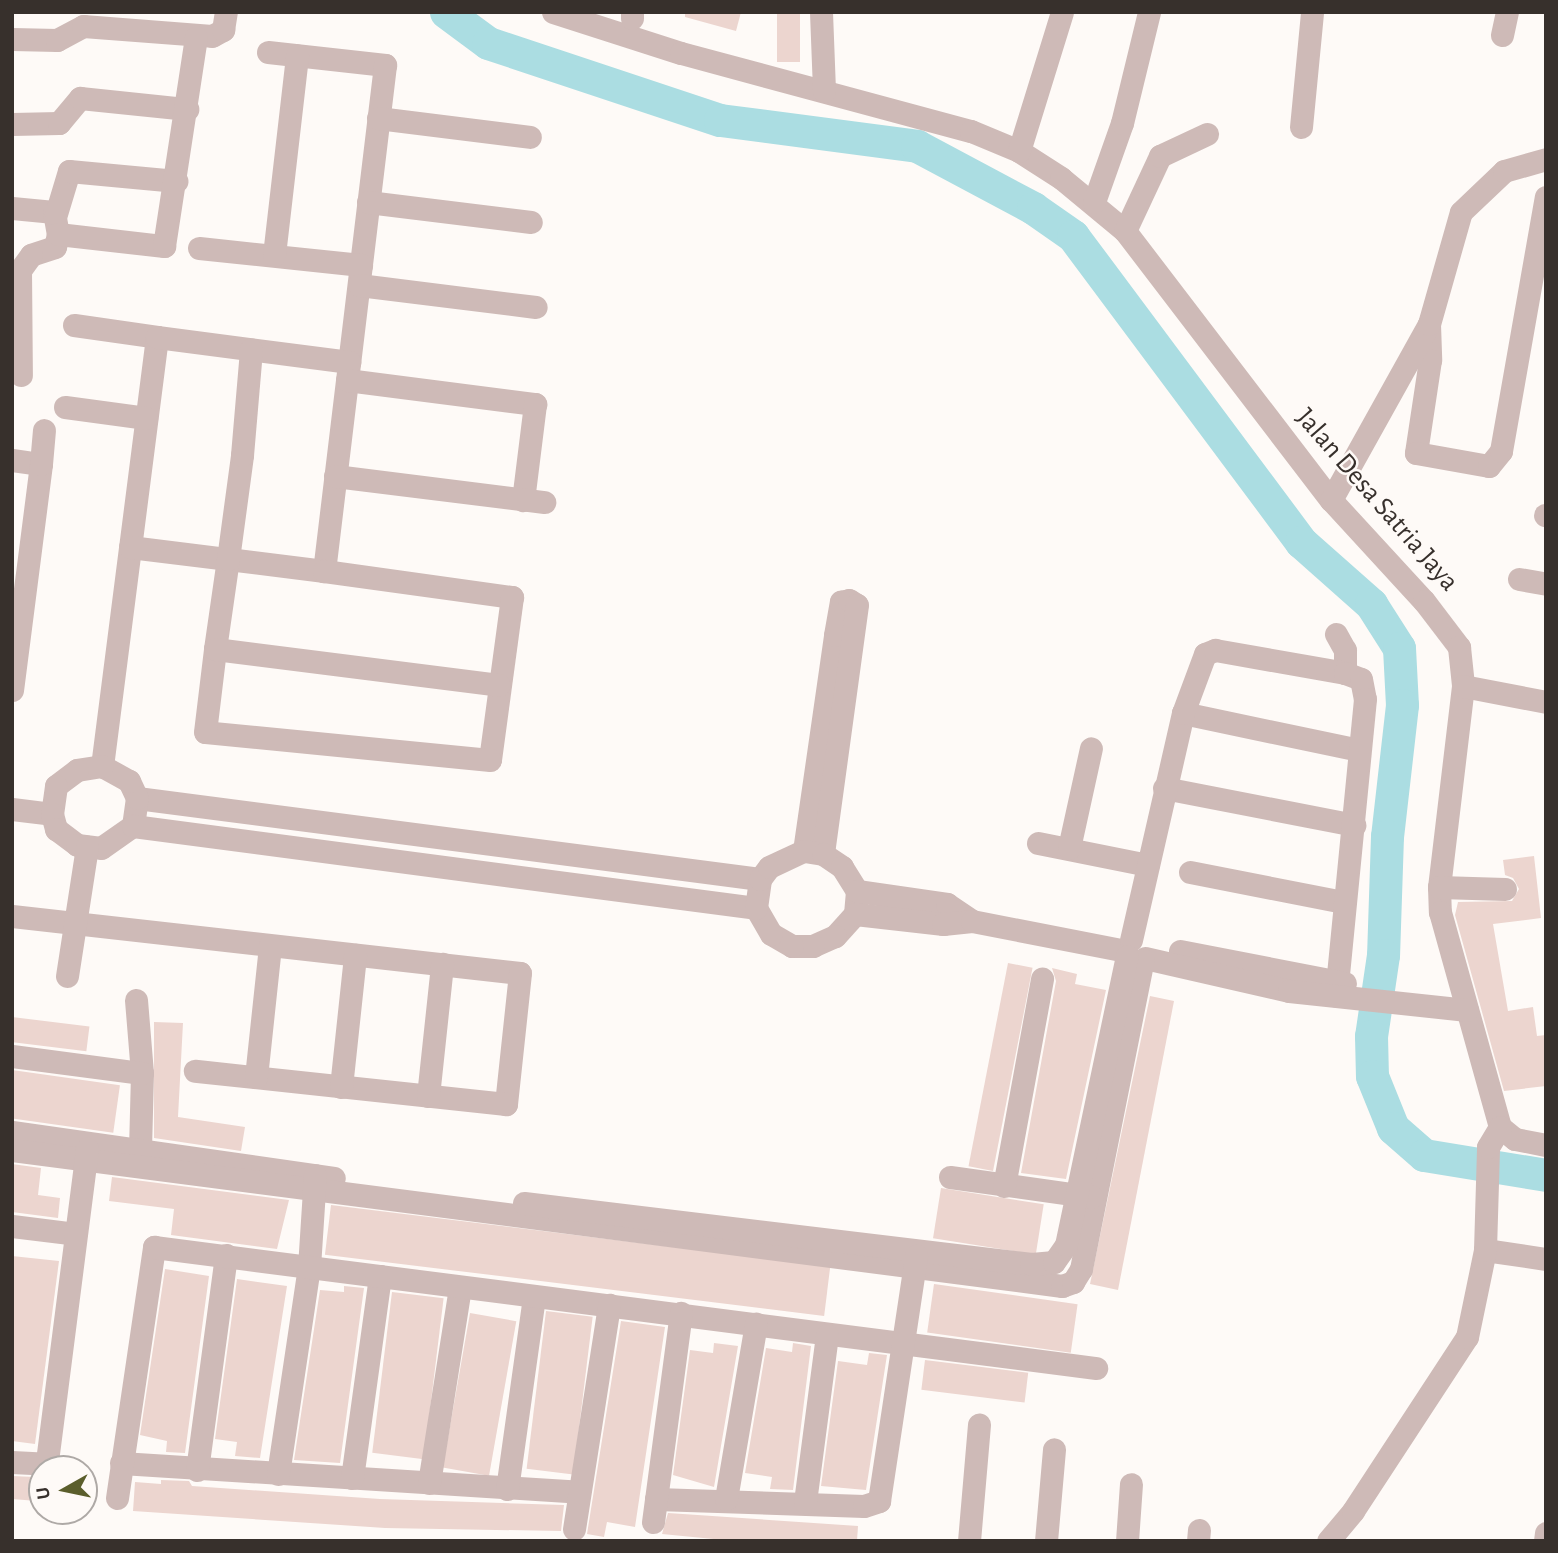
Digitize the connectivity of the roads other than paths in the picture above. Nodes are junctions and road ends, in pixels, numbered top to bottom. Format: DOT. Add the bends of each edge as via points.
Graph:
graph roads {
  1 [pos="226,12"];
  2 [pos="553,12"];
  3 [pos="821,12"];
  4 [pos="1062,12"];
  5 [pos="1149,12"];
  6 [pos="1312,12"];
  7 [pos="196,37"];
  8 [pos="12,39"];
  9 [pos="268,52"];
  10 [pos="298,55"];
  11 [pos="824,91"];
  12 [pos="187,109"];
  13 [pos="378,118"];
  14 [pos="12,124"];
  15 [pos="1301,127"];
  16 [pos="1207,134"];
  17 [pos="530,137"];
  18 [pos="1019,151"];
  19 [pos="1546,159"];
  20 [pos="177,181"];
  21 [pos="1546,197"];
  22 [pos="368,202"];
  23 [pos="1094,202"];
  24 [pos="12,208"];
  25 [pos="531,222"];
  26 [pos="57,224"];
  27 [pos="1125,231"];
  28 [pos="199,248"];
  29 [pos="21,254"];
  30 [pos="274,256"];
  31 [pos="360,275"];
  32 [pos="536,307"];
  33 [pos="1429,324"];
  34 [pos="74,325"];
  35 [pos="157,337"];
  36 [pos="251,349"];
  37 [pos="348,371"];
  38 [pos="21,375"];
  39 [pos="65,407"];
  40 [pos="146,418"];
  41 [pos="44,430"];
  42 [pos="12,460"];
  43 [pos="41,464"];
  44 [pos="335,476"];
  45 [pos="1331,500"];
  46 [pos="130,547"];
  47 [pos="228,559"];
  48 [pos="324,571"];
  49 [pos="1519,579"];
  50 [pos="1546,584"];
  51 [pos="1336,634"];
  52 [pos="215,649"];
  53 [pos="1345,673"];
  54 [pos="499,685"];
  55 [pos="1463,686"];
  56 [pos="12,690"];
  57 [pos="1546,702"];
  58 [pos="1184,713"];
  59 [pos="1091,748"];
  60 [pos="1359,750"];
  61 [pos="103,766"];
  62 [pos="1164,788"];
  63 [pos="137,798"];
  64 [pos="12,808"];
  65 [pos="52,814"];
  66 [pos="1354,825"];
  67 [pos="133,826"];
  68 [pos="1038,843"];
  69 [pos="87,847"];
  70 [pos="1069,848"];
  71 [pos="813,853"];
  72 [pos="1148,864"];
  73 [pos="1190,872"];
  74 [pos="760,879"];
  75 [pos="1439,887"];
  76 [pos="1505,889"];
  77 [pos="1343,902"];
  78 [pos="856,903"];
  79 [pos="756,908"];
  80 [pos="12,916"];
  81 [pos="75,925"];
  82 [pos="270,946"];
  83 [pos="1136,952"];
  84 [pos="355,955"];
  85 [pos="442,964"];
  86 [pos="67,976"];
  87 [pos="1042,978"];
  88 [pos="1345,990"];
  89 [pos="136,1000"];
  90 [pos="1463,1001"];
  91 [pos="12,1056"];
  92 [pos="195,1071"];
  93 [pos="142,1073"];
  94 [pos="256,1077"];
  95 [pos="341,1087"];
  96 [pos="428,1096"];
  97 [pos="12,1132"];
  98 [pos="1494,1137"];
  99 [pos="1546,1145"];
  100 [pos="12,1150"];
  101 [pos="140,1150"];
  102 [pos="87,1153"];
  103 [pos="950,1177"];
  104 [pos="314,1183"];
  105 [pos="1004,1186"];
  106 [pos="1086,1196"];
  107 [pos="12,1226"];
  108 [pos="76,1234"];
  109 [pos="1485,1250"];
  110 [pos="226,1255"];
  111 [pos="915,1259"];
  112 [pos="1059,1259"];
  113 [pos="1546,1259"];
  114 [pos="309,1267"];
  115 [pos="1081,1269"];
  116 [pos="380,1276"];
  117 [pos="460,1287"];
  118 [pos="534,1297"];
  119 [pos="609,1305"];
  120 [pos="681,1313"];
  121 [pos="756,1324"];
  122 [pos="827,1335"];
  123 [pos="904,1342"];
  124 [pos="1096,1368"];
  125 [pos="979,1424"];
  126 [pos="1054,1449"];
  127 [pos="48,1455"];
  128 [pos="121,1463"];
  129 [pos="197,1470"];
  130 [pos="278,1474"];
  131 [pos="352,1478"];
  132 [pos="429,1483"];
  133 [pos="1131,1484"];
  134 [pos="507,1489"];
  135 [pos="579,1492"];
  136 [pos="117,1498"];
  137 [pos="656,1499"];
  138 [pos="726,1499"];
  139 [pos="805,1502"];
  140 [pos="653,1522"];
  141 [pos="574,1529"];
  142 [pos="1546,1533"];
  143 [pos="969,1541"];
  144 [pos="1046,1541"];
  145 [pos="1127,1541"];
  146 [pos="1328,1541"];
  147 [pos="1545,1541"];
  1 -- 7 [label="street" via="223,30"];
  2 -- 11 [label="street, Jalan Desa Satria Jaya" via="681,53"];
  3 -- 11 [label="street"];
  4 -- 18 [label="street"];
  5 -- 23 [label="street" via="1122,123"];
  6 -- 15 [label="street"];
  7 -- 8 [label="street" via="83,26 57,40"];
  7 -- 12 [label="street"];
  9 -- 10 [label="street"];
  10 -- 13 [label="street" via="385,65"];
  10 -- 30 [label="street"];
  11 -- 18 [label="street, Jalan Desa Satria Jaya" via="947,124"];
  12 -- 14 [label="street" via="80,98 60,123"];
  12 -- 20 [label="street"];
  13 -- 17 [label="street"];
  13 -- 22 [label="street"];
  16 -- 27 [label="street" via="1160,156"];
  18 -- 23 [label="street, Jalan Desa Satria Jaya"];
  19 -- 33 [label="street" via="1504,171 1461,212"];
  20 -- 26 [label="street" via="69,172"];
  20 -- 26 [label="street" via="166,242 161,247"];
  21 -- 33 [label="street" via="1501,451 1489,466 1416,453 1430,360"];
  22 -- 25 [label="street"];
  22 -- 31 [label="street"];
  23 -- 27 [label="street, Jalan Desa Satria Jaya"];
  24 -- 26 [label="street"];
  26 -- 29 [label="street" via="50,251"];
  27 -- 45 [label="street, Jalan Desa Satria Jaya"];
  28 -- 30 [label="street"];
  29 -- 38 [label="street"];
  30 -- 31 [label="street"];
  31 -- 32 [label="street"];
  31 -- 37 [label="street"];
  33 -- 45 [label="street"];
  34 -- 35 [label="street"];
  35 -- 36 [label="street"];
  35 -- 40 [label="street"];
  36 -- 37 [label="street"];
  36 -- 47 [label="street"];
  37 -- 44 [label="street"];
  37 -- 44 [label="street" via="535,404 534,501"];
  39 -- 40 [label="street"];
  40 -- 46 [label="street"];
  41 -- 43 [label="street"];
  42 -- 43 [label="street"];
  43 -- 56 [label="street"];
  44 -- 48 [label="street"];
  45 -- 55 [label="street, Jalan Desa Satria Jaya" via="1445,625 1462,656"];
  46 -- 47 [label="street"];
  46 -- 61 [label="street"];
  47 -- 48 [label="street"];
  47 -- 52 [label="street"];
  48 -- 54 [label="street" via="512,597"];
  49 -- 50 [label="street"];
  51 -- 53 [label="street" via="1345,650"];
  52 -- 54 [label="street"];
  52 -- 54 [label="street" via="205,732 489,760"];
  53 -- 58 [label="street" via="1210,650"];
  53 -- 60 [label="street" via="1359,677 1364,685"];
  55 -- 57 [label="street"];
  55 -- 75 [label="street, Jalan Desa Satria Jaya"];
  58 -- 60 [label="street"];
  58 -- 62 [label="street"];
  59 -- 70 [label="street"];
  60 -- 66 [label="street"];
  61 -- 63 [label="street" via="129,781"];
  61 -- 65 [label="street" via="77,769 56,786"];
  62 -- 66 [label="street"];
  62 -- 72 [label="street"];
  63 -- 67 [label="street"];
  63 -- 74 [label="street"];
  64 -- 65 [label="street"];
  65 -- 69 [label="street" via="56,829"];
  66 -- 77 [label="street"];
  67 -- 69 [label="street" via="101,848"];
  67 -- 79 [label="street"];
  68 -- 70 [label="street"];
  69 -- 81 [label="street"];
  70 -- 72 [label="street"];
  71 -- 71 [label="street" via="857,605 849,600 841,602 835,635"];
  71 -- 74 [label="street" via="782,857"];
  71 -- 78 [label="street" via="842,867"];
  72 -- 83 [label="street"];
  73 -- 77 [label="street"];
  74 -- 79 [label="street"];
  75 -- 76 [label="street"];
  75 -- 90 [label="street, Jalan Desa Satria Jaya"];
  77 -- 88 [label="street"];
  78 -- 79 [label="street" via="835,936 813,946 792,946 771,934"];
  78 -- 83 [label="street" via="943,924 972,921"];
  80 -- 81 [label="street"];
  81 -- 82 [label="street"];
  81 -- 86 [label="street"];
  82 -- 84 [label="street"];
  82 -- 94 [label="street"];
  83 -- 88 [label="street"];
  83 -- 106 [label="street"];
  84 -- 85 [label="street"];
  84 -- 95 [label="street"];
  85 -- 96 [label="street"];
  85 -- 96 [label="street" via="520,973 519,986 506,1104"];
  87 -- 105 [label="street"];
  88 -- 90 [label="street"];
  89 -- 93 [label="street"];
  90 -- 98 [label="street, Jalan Desa Satria Jaya"];
  91 -- 93 [label="street"];
  92 -- 94 [label="street"];
  93 -- 101 [label="street"];
  94 -- 95 [label="street"];
  95 -- 96 [label="street"];
  97 -- 102 [label="street"];
  98 -- 99 [label="street"];
  98 -- 109 [label="street" via="1484,1180"];
  100 -- 102 [label="street"];
  101 -- 102 [label="street"];
  101 -- 104 [label="street"];
  102 -- 104 [label="street"];
  102 -- 108 [label="street"];
  103 -- 105 [label="street"];
  104 -- 111 [label="street"];
  104 -- 114 [label="street"];
  105 -- 106 [label="street"];
  106 -- 112 [label="street"];
  106 -- 115 [label="street"];
  107 -- 108 [label="street"];
  108 -- 127 [label="street"];
  109 -- 113 [label="street"];
  109 -- 146 [label="street" via="1467,1337 1353,1511"];
  110 -- 114 [label="street"];
  110 -- 128 [label="street" via="151,1249"];
  110 -- 129 [label="street"];
  111 -- 112 [label="street" via="1038,1265"];
  111 -- 115 [label="street" via="1056,1287 1073,1282"];
  111 -- 123 [label="street"];
  112 -- 115 [label="street"];
  114 -- 116 [label="street"];
  114 -- 130 [label="street"];
  116 -- 117 [label="street"];
  116 -- 131 [label="street"];
  117 -- 118 [label="street"];
  117 -- 132 [label="street"];
  118 -- 119 [label="street"];
  118 -- 134 [label="street"];
  119 -- 120 [label="street"];
  119 -- 135 [label="street"];
  120 -- 121 [label="street"];
  120 -- 137 [label="street"];
  121 -- 122 [label="street"];
  121 -- 138 [label="street"];
  122 -- 123 [label="street"];
  122 -- 139 [label="street"];
  123 -- 124 [label="street"];
  123 -- 139 [label="street" via="881,1498 863,1506"];
  125 -- 143 [label="street"];
  126 -- 144 [label="street"];
  128 -- 129 [label="street"];
  128 -- 136 [label="street"];
  129 -- 130 [label="street"];
  130 -- 131 [label="street"];
  131 -- 132 [label="street"];
  132 -- 134 [label="street"];
  133 -- 145 [label="street"];
  134 -- 135 [label="street"];
  135 -- 141 [label="street"];
  137 -- 138 [label="street"];
  137 -- 140 [label="street"];
  138 -- 139 [label="street"];
  142 -- 147 [label="street"];
}
